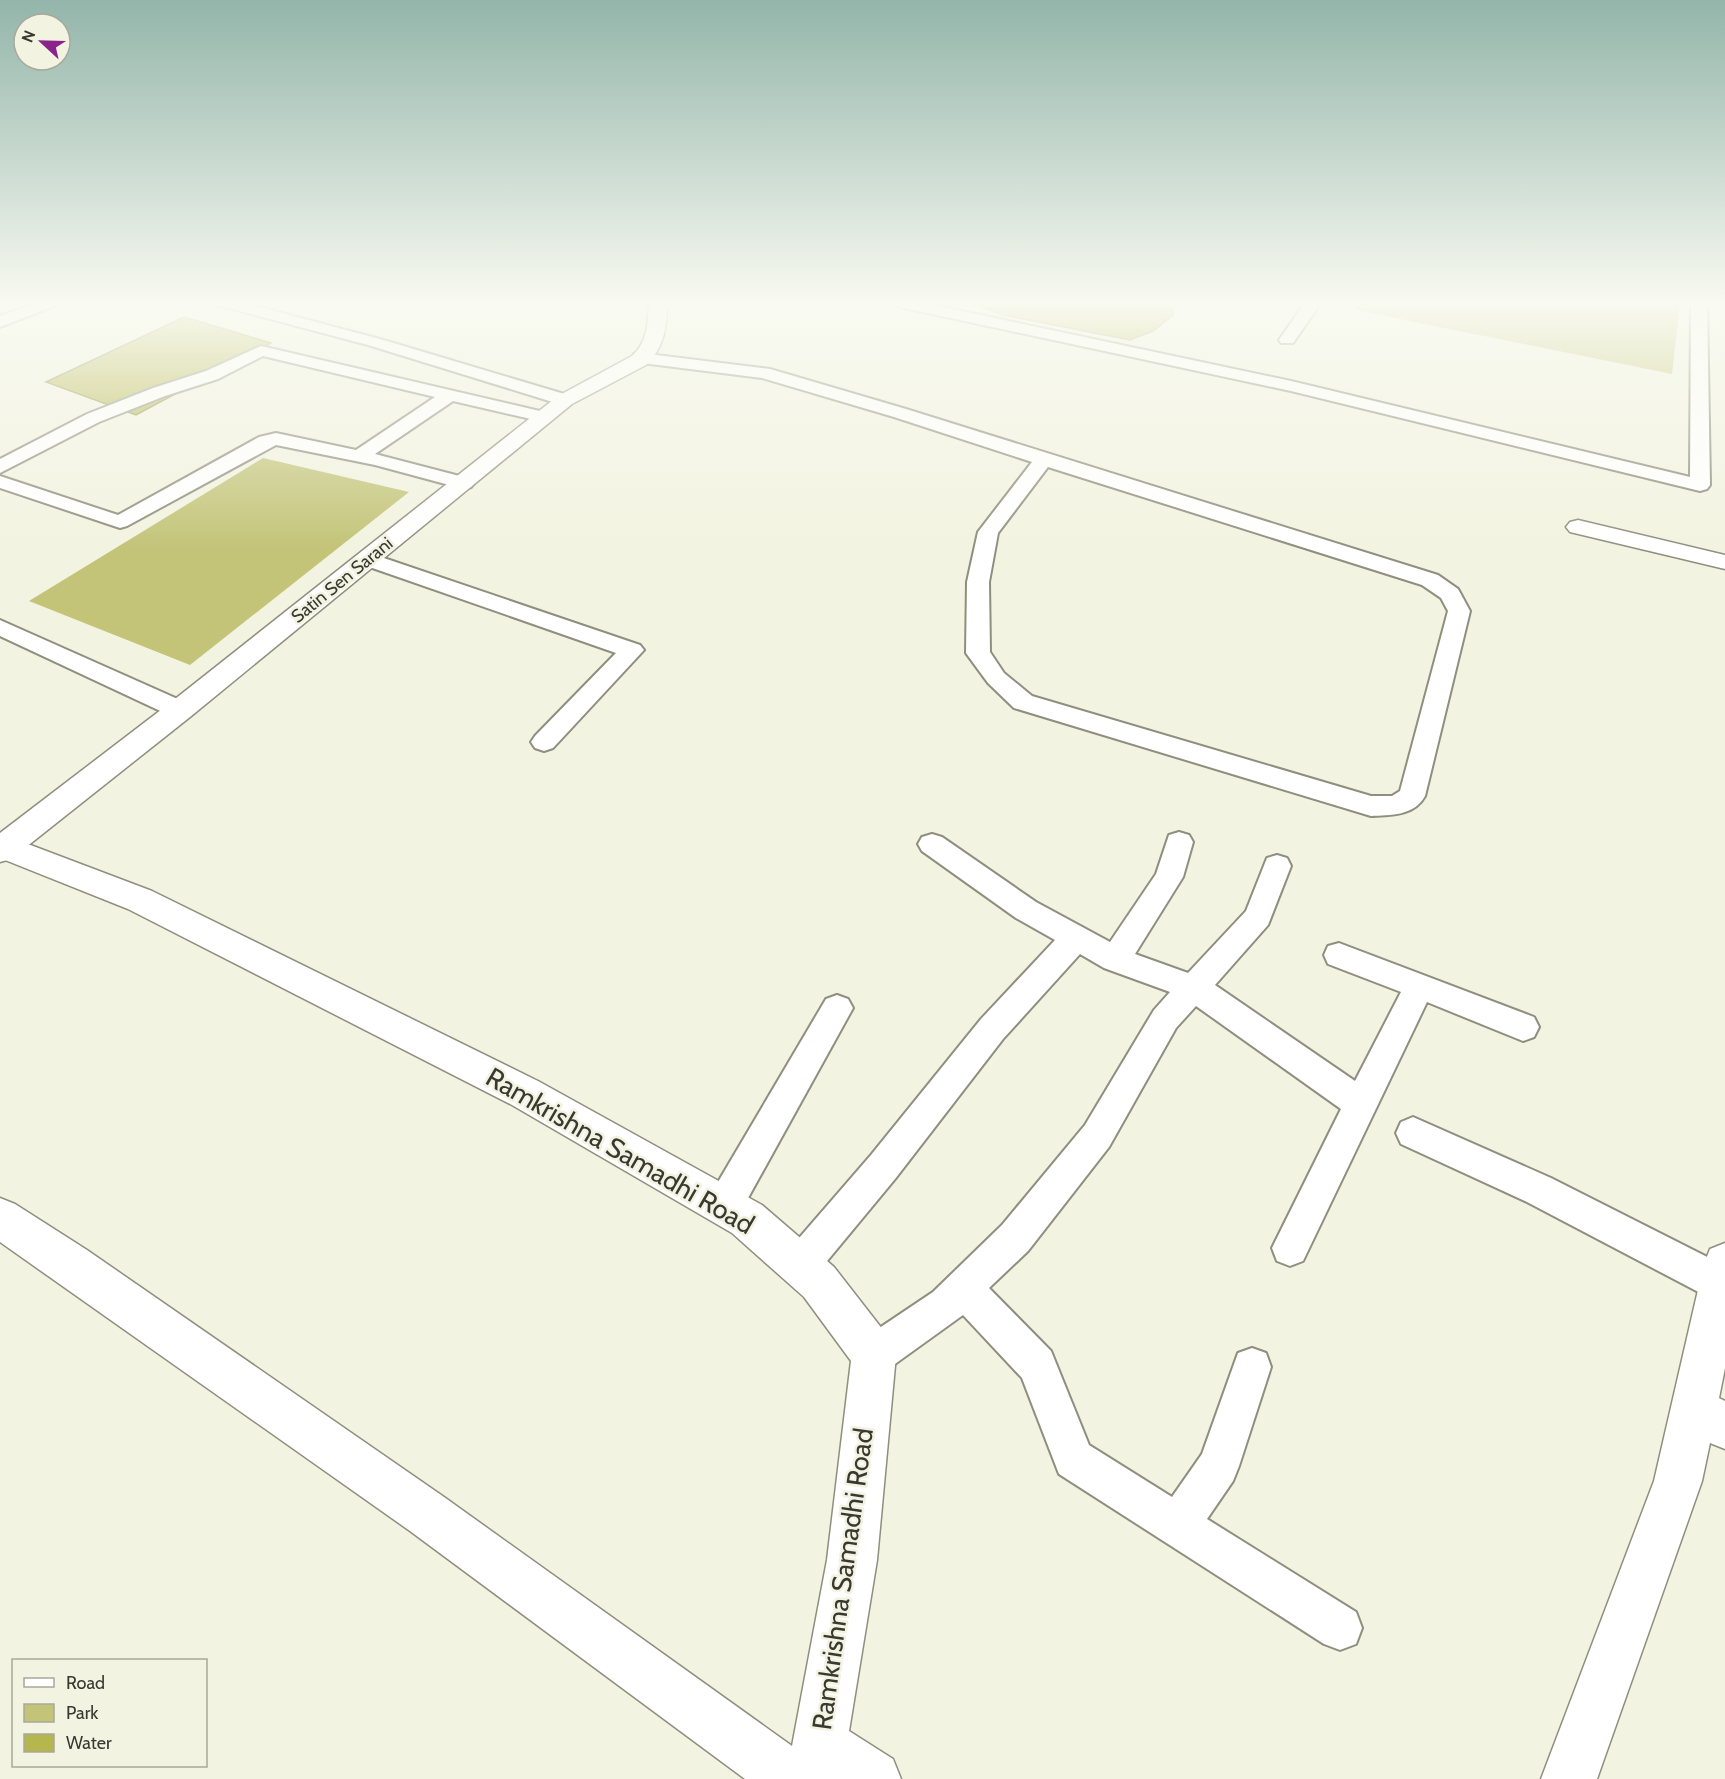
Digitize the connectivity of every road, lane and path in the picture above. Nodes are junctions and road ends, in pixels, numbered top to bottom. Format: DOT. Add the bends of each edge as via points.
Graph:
graph roads {
  1 [pos="184,384"];
  2 [pos="403,384"];
  3 [pos="512,384"];
  4 [pos="594,384"];
  5 [pos="802,384"];
  6 [pos="1283,384"];
  7 [pos="1699,384"];
  8 [pos="450,395"];
  9 [pos="565,400"];
  10 [pos="544,417"];
  11 [pos="359,456"];
  12 [pos="1044,460"];
  13 [pos="0,467"];
  14 [pos="0,482"];
  15 [pos="464,483"];
  16 [pos="1578,527"];
  17 [pos="369,559"];
  18 [pos="1725,562"];
  19 [pos="0,627"];
  20 [pos="180,710"];
  21 [pos="544,742"];
  22 [pos="1179,842"];
  23 [pos="932,844"];
  24 [pos="2,849"];
  25 [pos="1276,866"];
  26 [pos="1076,938"];
  27 [pos="1339,955"];
  28 [pos="1115,959"];
  29 [pos="1420,986"];
  30 [pos="1195,988"];
  31 [pos="837,1008"];
  32 [pos="1523,1027"];
  33 [pos="1361,1104"];
  34 [pos="1413,1133"];
  35 [pos="724,1206"];
  36 [pos="0,1218"];
  37 [pos="1290,1248"];
  38 [pos="800,1265"];
  39 [pos="1723,1274"];
  40 [pos="963,1288"];
  41 [pos="874,1355"];
  42 [pos="1252,1367"];
  43 [pos="1709,1418"];
  44 [pos="1178,1525"];
  45 [pos="1340,1628"];
  46 [pos="808,1767"];
  47 [pos="873,1779"];
  48 [pos="1569,1779"];
  1 -- 13 [label="lane" via="93,418"];
  2 -- 8 [label="lane"];
  3 -- 9 [label="lane"];
  4 -- 9 [label="street, Satin Sen Sarani"];
  5 -- 12 [label="lane"];
  6 -- 7 [label="lane" via="1700,485"];
  8 -- 10 [label="lane"];
  8 -- 11 [label="lane"];
  9 -- 10 [label="street, Satin Sen Sarani"];
  10 -- 15 [label="street, Satin Sen Sarani"];
  11 -- 14 [label="lane" via="272,439 120,522"];
  11 -- 15 [label="lane"];
  12 -- 12 [label="lane" via="1430,580 1450,594 1459,611 1412,796 1397,805 1371,806 1023,702 996,678 978,653 978,582 988,531"];
  15 -- 17 [label="street, Satin Sen Sarani"];
  16 -- 18 [label="street"];
  17 -- 20 [label="street, Satin Sen Sarani"];
  17 -- 21 [label="lane" via="632,650"];
  19 -- 20 [label="lane"];
  20 -- 24 [label="street, Satin Sen Sarani"];
  22 -- 28 [label="lane" via="1169,877"];
  23 -- 26 [label="lane" via="1026,910"];
  24 -- 35 [label="street, Ramkrishna Samadhi Road" via="140,900 525,1093"];
  25 -- 30 [label="lane" via="1257,917"];
  26 -- 28 [label="lane"];
  26 -- 38 [label="lane" via="992,1029"];
  27 -- 29 [label="lane"];
  28 -- 30 [label="lane"];
  29 -- 32 [label="lane"];
  29 -- 33 [label="lane"];
  30 -- 33 [label="lane"];
  30 -- 40 [label="lane" via="1165,1019 1097,1136 1015,1238"];
  31 -- 35 [label="lane"];
  33 -- 37 [label="lane"];
  34 -- 39 [label="lane"];
  35 -- 38 [label="street, Ramkrishna Samadhi Road" via="747,1219"];
  36 -- 46 [label="street" via="428,1514"];
  38 -- 41 [label="street, Ramkrishna Samadhi Road" via="819,1282"];
  39 -- 43 [label="street"];
  40 -- 41 [label="lane" via="946,1305"];
  40 -- 44 [label="lane" via="1036,1365 1074,1459"];
  41 -- 46 [label="street, Ramkrishna Samadhi Road" via="852,1560"];
  42 -- 44 [label="lane" via="1218,1466"];
  43 -- 48 [label="street" via="1678,1481"];
  44 -- 45 [label="lane"];
  46 -- 47 [label="street"];
}
